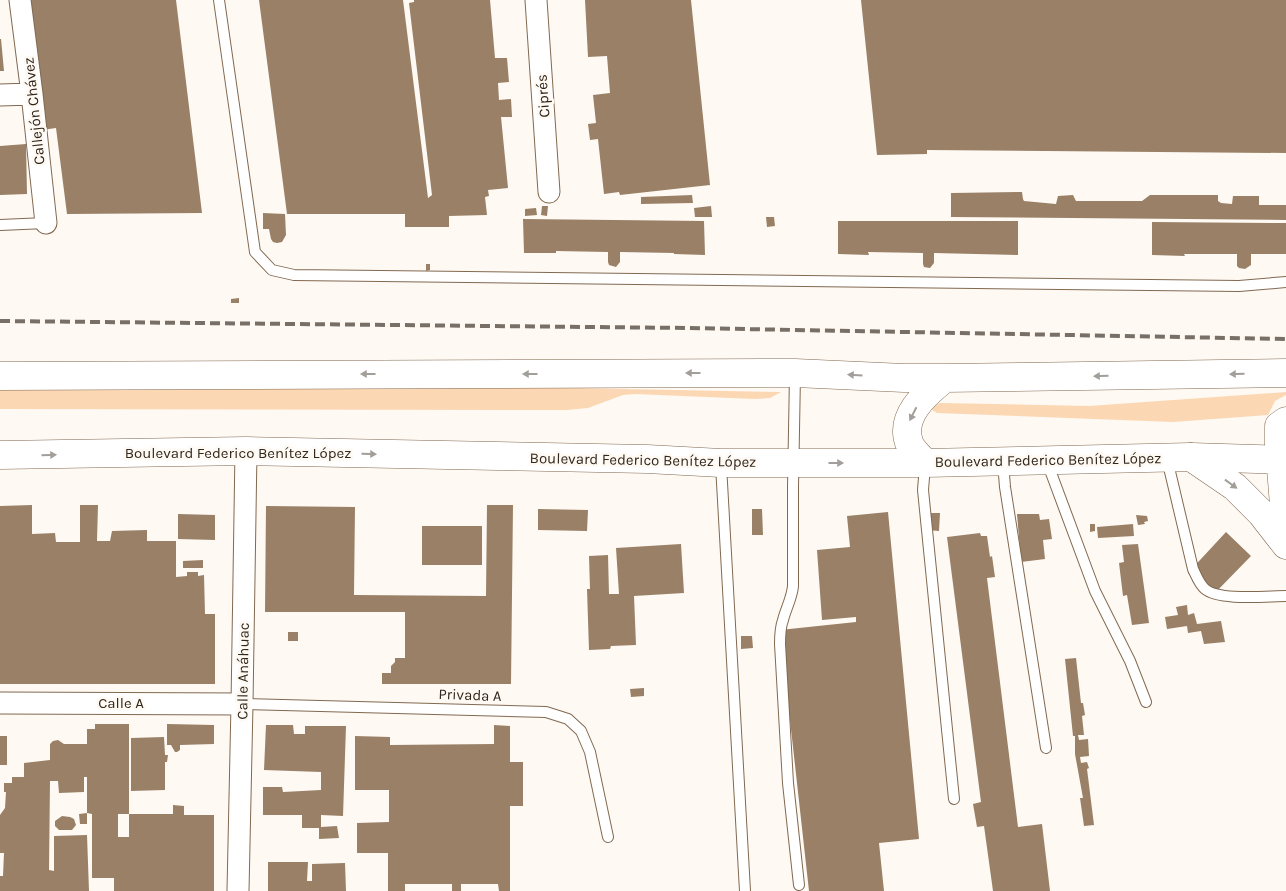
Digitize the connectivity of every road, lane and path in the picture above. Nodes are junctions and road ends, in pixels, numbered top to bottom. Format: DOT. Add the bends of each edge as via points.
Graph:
graph roads {
  1 [pos="20,0"];
  2 [pos="219,0"];
  3 [pos="536,0"];
  4 [pos="0,94"];
  5 [pos="32,94"];
  6 [pos="549,192"];
  7 [pos="46,223"];
  8 [pos="0,225"];
  9 [pos="1286,282"];
  10 [pos="795,373"];
  11 [pos="1286,374"];
  12 [pos="0,376"];
  13 [pos="945,378"];
  14 [pos="1284,445"];
  15 [pos="246,451"];
  16 [pos="0,456"];
  17 [pos="1179,457"];
  18 [pos="1077,459"];
  19 [pos="1047,460"];
  20 [pos="1002,461"];
  21 [pos="721,462"];
  22 [pos="794,463"];
  23 [pos="925,463"];
  24 [pos="1286,530"];
  25 [pos="1286,544"];
  26 [pos="1286,596"];
  27 [pos="1146,702"];
  28 [pos="0,703"];
  29 [pos="242,704"];
  30 [pos="1046,748"];
  31 [pos="954,800"];
  32 [pos="608,837"];
  33 [pos="799,885"];
  34 [pos="238,891"];
  35 [pos="745,891"];
  1 -- 5 [label="street, Callejón Chávez"];
  2 -- 9 [label="lane" via="255,252 272,270 294,276 1229,286"];
  3 -- 6 [label="street, Ciprés"];
  4 -- 5 [label="street"];
  5 -- 7 [label="street, Callejón Chávez"];
  7 -- 8 [label="lane"];
  10 -- 12 [label="main road, one-way"];
  13 -- 10 [label="main road, one-way"];
  10 -- 22 [label="lane"];
  11 -- 13 [label="main road, one-way"];
  13 -- 23 [label="main road, one-way" via="925,394 911,414 906,431 911,447"];
  14 -- 17 [label="main road, Boulevard Federico Benítez López"];
  14 -- 18 [label="main road" via="1134,441"];
  14 -- 24 [label="main road"];
  16 -- 15 [label="main road, Boulevard Federico Benítez López, one-way"];
  15 -- 21 [label="main road, Boulevard Federico Benítez López, one-way"];
  15 -- 29 [label="street, Calle Anáhuac"];
  17 -- 18 [label="main road, Boulevard Federico Benítez López"];
  17 -- 25 [label="main road, one-way" via="1236,487"];
  17 -- 26 [label="lane" via="1193,569 1204,589 1227,596"];
  18 -- 19 [label="main road, Boulevard Federico Benítez López"];
  19 -- 20 [label="main road, Boulevard Federico Benítez López"];
  19 -- 27 [label="lane" via="1095,591 1130,661"];
  20 -- 23 [label="main road, Boulevard Federico Benítez López"];
  20 -- 30 [label="lane"];
  21 -- 22 [label="main road, Boulevard Federico Benítez López"];
  21 -- 35 [label="lane"];
  22 -- 23 [label="main road, Boulevard Federico Benítez López, one-way"];
  22 -- 33 [label="lane" via="793,586 782,622 780,644 788,783"];
  23 -- 31 [label="lane" via="923,490"];
  28 -- 29 [label="street, Calle A"];
  29 -- 32 [label="lane, Privada A" via="546,712 568,719 581,731 590,752"];
  29 -- 34 [label="street, Calle Anáhuac"];
}
